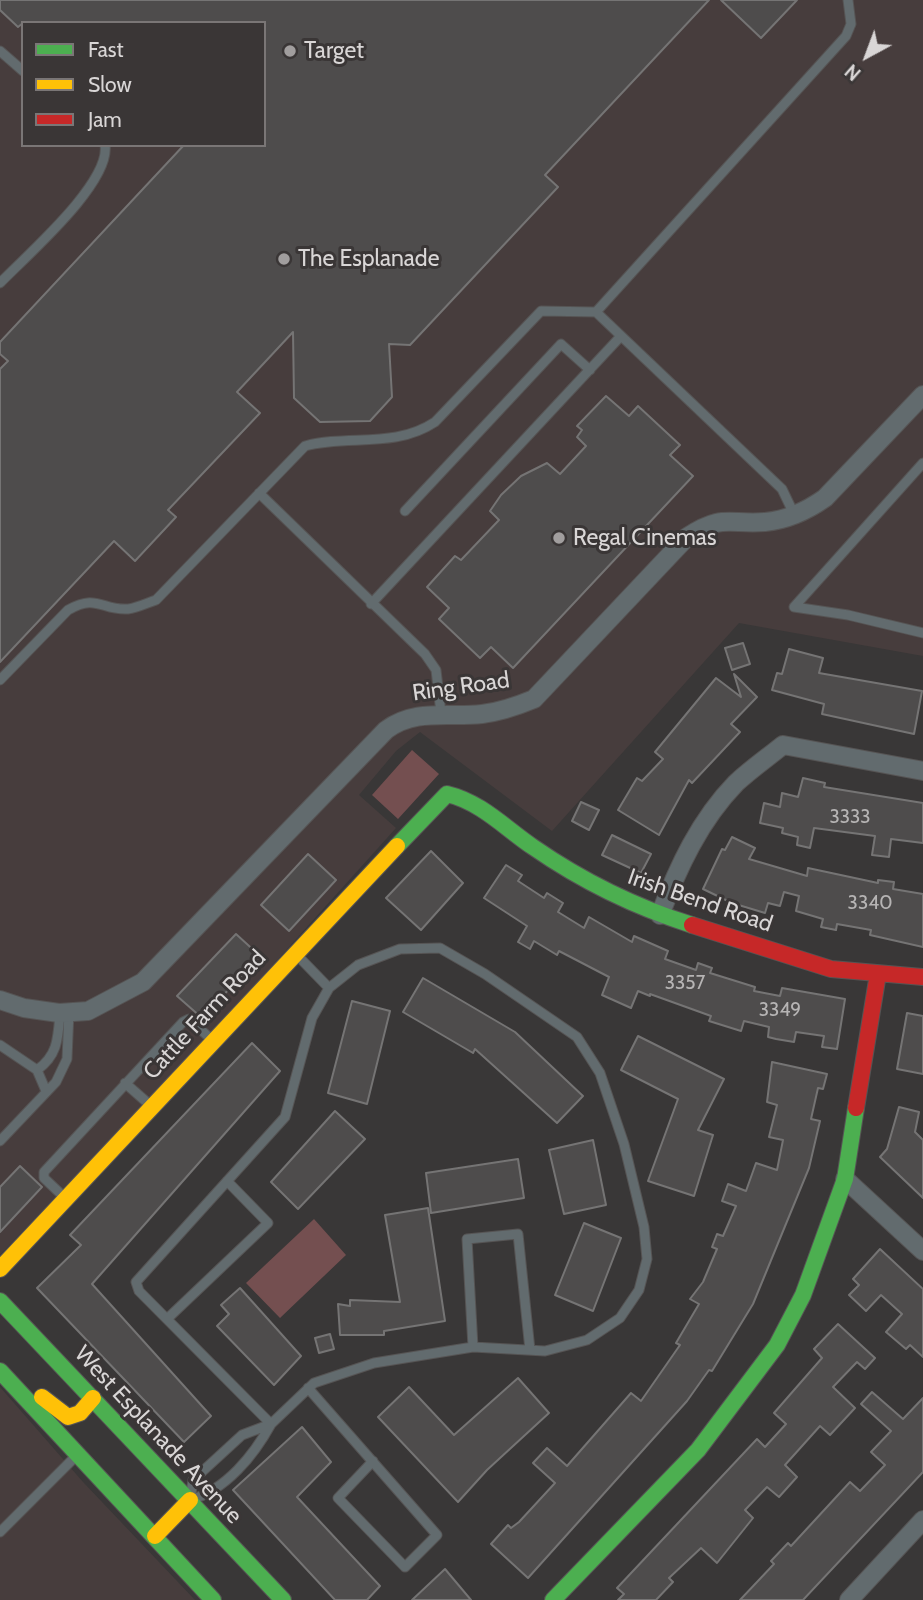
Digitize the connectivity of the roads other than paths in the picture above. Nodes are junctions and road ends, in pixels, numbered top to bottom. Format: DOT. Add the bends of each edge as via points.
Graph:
graph roads {
  1 [pos="848,0"];
  2 [pos="0,51"];
  3 [pos="21,69"];
  4 [pos="105,147"];
  5 [pos="0,283"];
  6 [pos="596,312"];
  7 [pos="621,336"];
  8 [pos="590,370"];
  9 [pos="923,395"];
  10 [pos="923,463"];
  11 [pos="259,493"];
  12 [pos="405,512"];
  13 [pos="794,514"];
  14 [pos="371,604"];
  15 [pos="923,633"];
  16 [pos="0,680"];
  17 [pos="441,713"];
  18 [pos="923,771"];
  19 [pos="447,794"];
  20 [pos="660,915"];
  21 [pos="294,953"];
  22 [pos="878,974"];
  23 [pos="923,976"];
  24 [pos="329,988"];
  25 [pos="0,1000"];
  26 [pos="65,1013"];
  27 [pos="212,1040"];
  28 [pos="0,1045"];
  29 [pos="37,1070"];
  30 [pos="125,1083"];
  31 [pos="46,1091"];
  32 [pos="151,1106"];
  33 [pos="0,1141"];
  34 [pos="845,1179"];
  35 [pos="227,1181"];
  36 [pos="65,1199"];
  37 [pos="923,1251"];
  38 [pos="0,1269"];
  39 [pos="0,1301"];
  40 [pos="167,1319"];
  41 [pos="474,1347"];
  42 [pos="530,1350"];
  43 [pos="0,1364"];
  44 [pos="0,1371"];
  45 [pos="308,1388"];
  46 [pos="93,1398"];
  47 [pos="271,1424"];
  48 [pos="78,1454"];
  49 [pos="373,1461"];
  50 [pos="190,1500"];
  51 [pos="923,1520"];
  52 [pos="0,1532"];
  53 [pos="155,1536"];
  54 [pos="213,1600"];
  55 [pos="283,1600"];
  56 [pos="553,1600"];
  57 [pos="849,1600"];
  1 -- 6 [label="lane" via="851,24 846,36"];
  2 -- 3 [label="lane"];
  4 -- 5 [label="lane" via="102,168 72,209"];
  6 -- 7 [label="lane"];
  6 -- 11 [label="lane" via="541,311 424,429 391,439 305,446"];
  7 -- 8 [label="lane"];
  7 -- 13 [label="lane" via="782,489"];
  8 -- 12 [label="lane" via="561,344"];
  8 -- 14 [label="lane"];
  9 -- 13 [label="street, Ring Road" via="825,498"];
  10 -- 15 [label="lane" via="794,607"];
  11 -- 14 [label="lane" via="364,592"];
  11 -- 16 [label="lane" via="156,600 127,609 82,602 68,610"];
  13 -- 17 [label="street, Ring Road" via="765,522 731,519 703,526 670,554 534,699 481,714"];
  14 -- 17 [label="lane" via="436,670"];
  17 -- 26 [label="street, Ring Road" via="411,717 387,730 143,982 88,1011"];
  18 -- 20 [label="street" via="783,745 717,806 679,864"];
  19 -- 20 [label="street, Irish Bend Road" via="468,799 534,848 604,891"];
  19 -- 21 [label="street, Cattle Farm Road"];
  20 -- 22 [label="street, Irish Bend Road" via="831,969"];
  21 -- 24 [label="lane"];
  21 -- 27 [label="street, Cattle Farm Road"];
  22 -- 23 [label="street, Irish Bend Road"];
  22 -- 34 [label="street"];
  24 -- 35 [label="lane" via="312,1018 285,1117"];
  24 -- 42 [label="lane" via="358,965 400,949 440,948 577,1037 600,1073 624,1144 647,1259 639,1290 620,1318 587,1340 545,1351"];
  25 -- 26 [label="street, Ring Road"];
  26 -- 29 [label="lane" via="52,1058"];
  26 -- 31 [label="lane" via="67,1059"];
  27 -- 30 [label="lane" via="189,1019 183,1021"];
  27 -- 32 [label="street, Cattle Farm Road"];
  28 -- 29 [label="lane"];
  29 -- 31 [label="lane"];
  30 -- 32 [label="lane"];
  30 -- 36 [label="lane" via="44,1172 44,1178"];
  31 -- 33 [label="lane"];
  32 -- 36 [label="street, Cattle Farm Road"];
  34 -- 37 [label="street"];
  34 -- 56 [label="street" via="803,1295 777,1345 698,1450"];
  35 -- 40 [label="lane" via="136,1282"];
  35 -- 40 [label="lane" via="268,1223"];
  36 -- 38 [label="street, Cattle Farm Road"];
  39 -- 46 [label="street, West Esplanade Avenue"];
  40 -- 47 [label="lane"];
  41 -- 42 [label="lane"];
  41 -- 42 [label="lane" via="467,1239 518,1234"];
  41 -- 45 [label="lane" via="374,1363"];
  43 -- 46 [label="street" via="60,1415 78,1416"];
  44 -- 48 [label="street"];
  45 -- 47 [label="lane"];
  45 -- 49 [label="lane"];
  46 -- 50 [label="street, West Esplanade Avenue"];
  47 -- 50 [label="lane" via="256,1451 208,1495"];
  47 -- 50 [label="lane" via="243,1435 193,1480"];
  48 -- 52 [label="lane"];
  48 -- 53 [label="street"];
  49 -- 49 [label="lane" via="437,1535 405,1567 338,1498"];
  50 -- 53 [label="street"];
  50 -- 55 [label="street, West Esplanade Avenue"];
  51 -- 57 [label="street"];
  53 -- 54 [label="street"];
}
